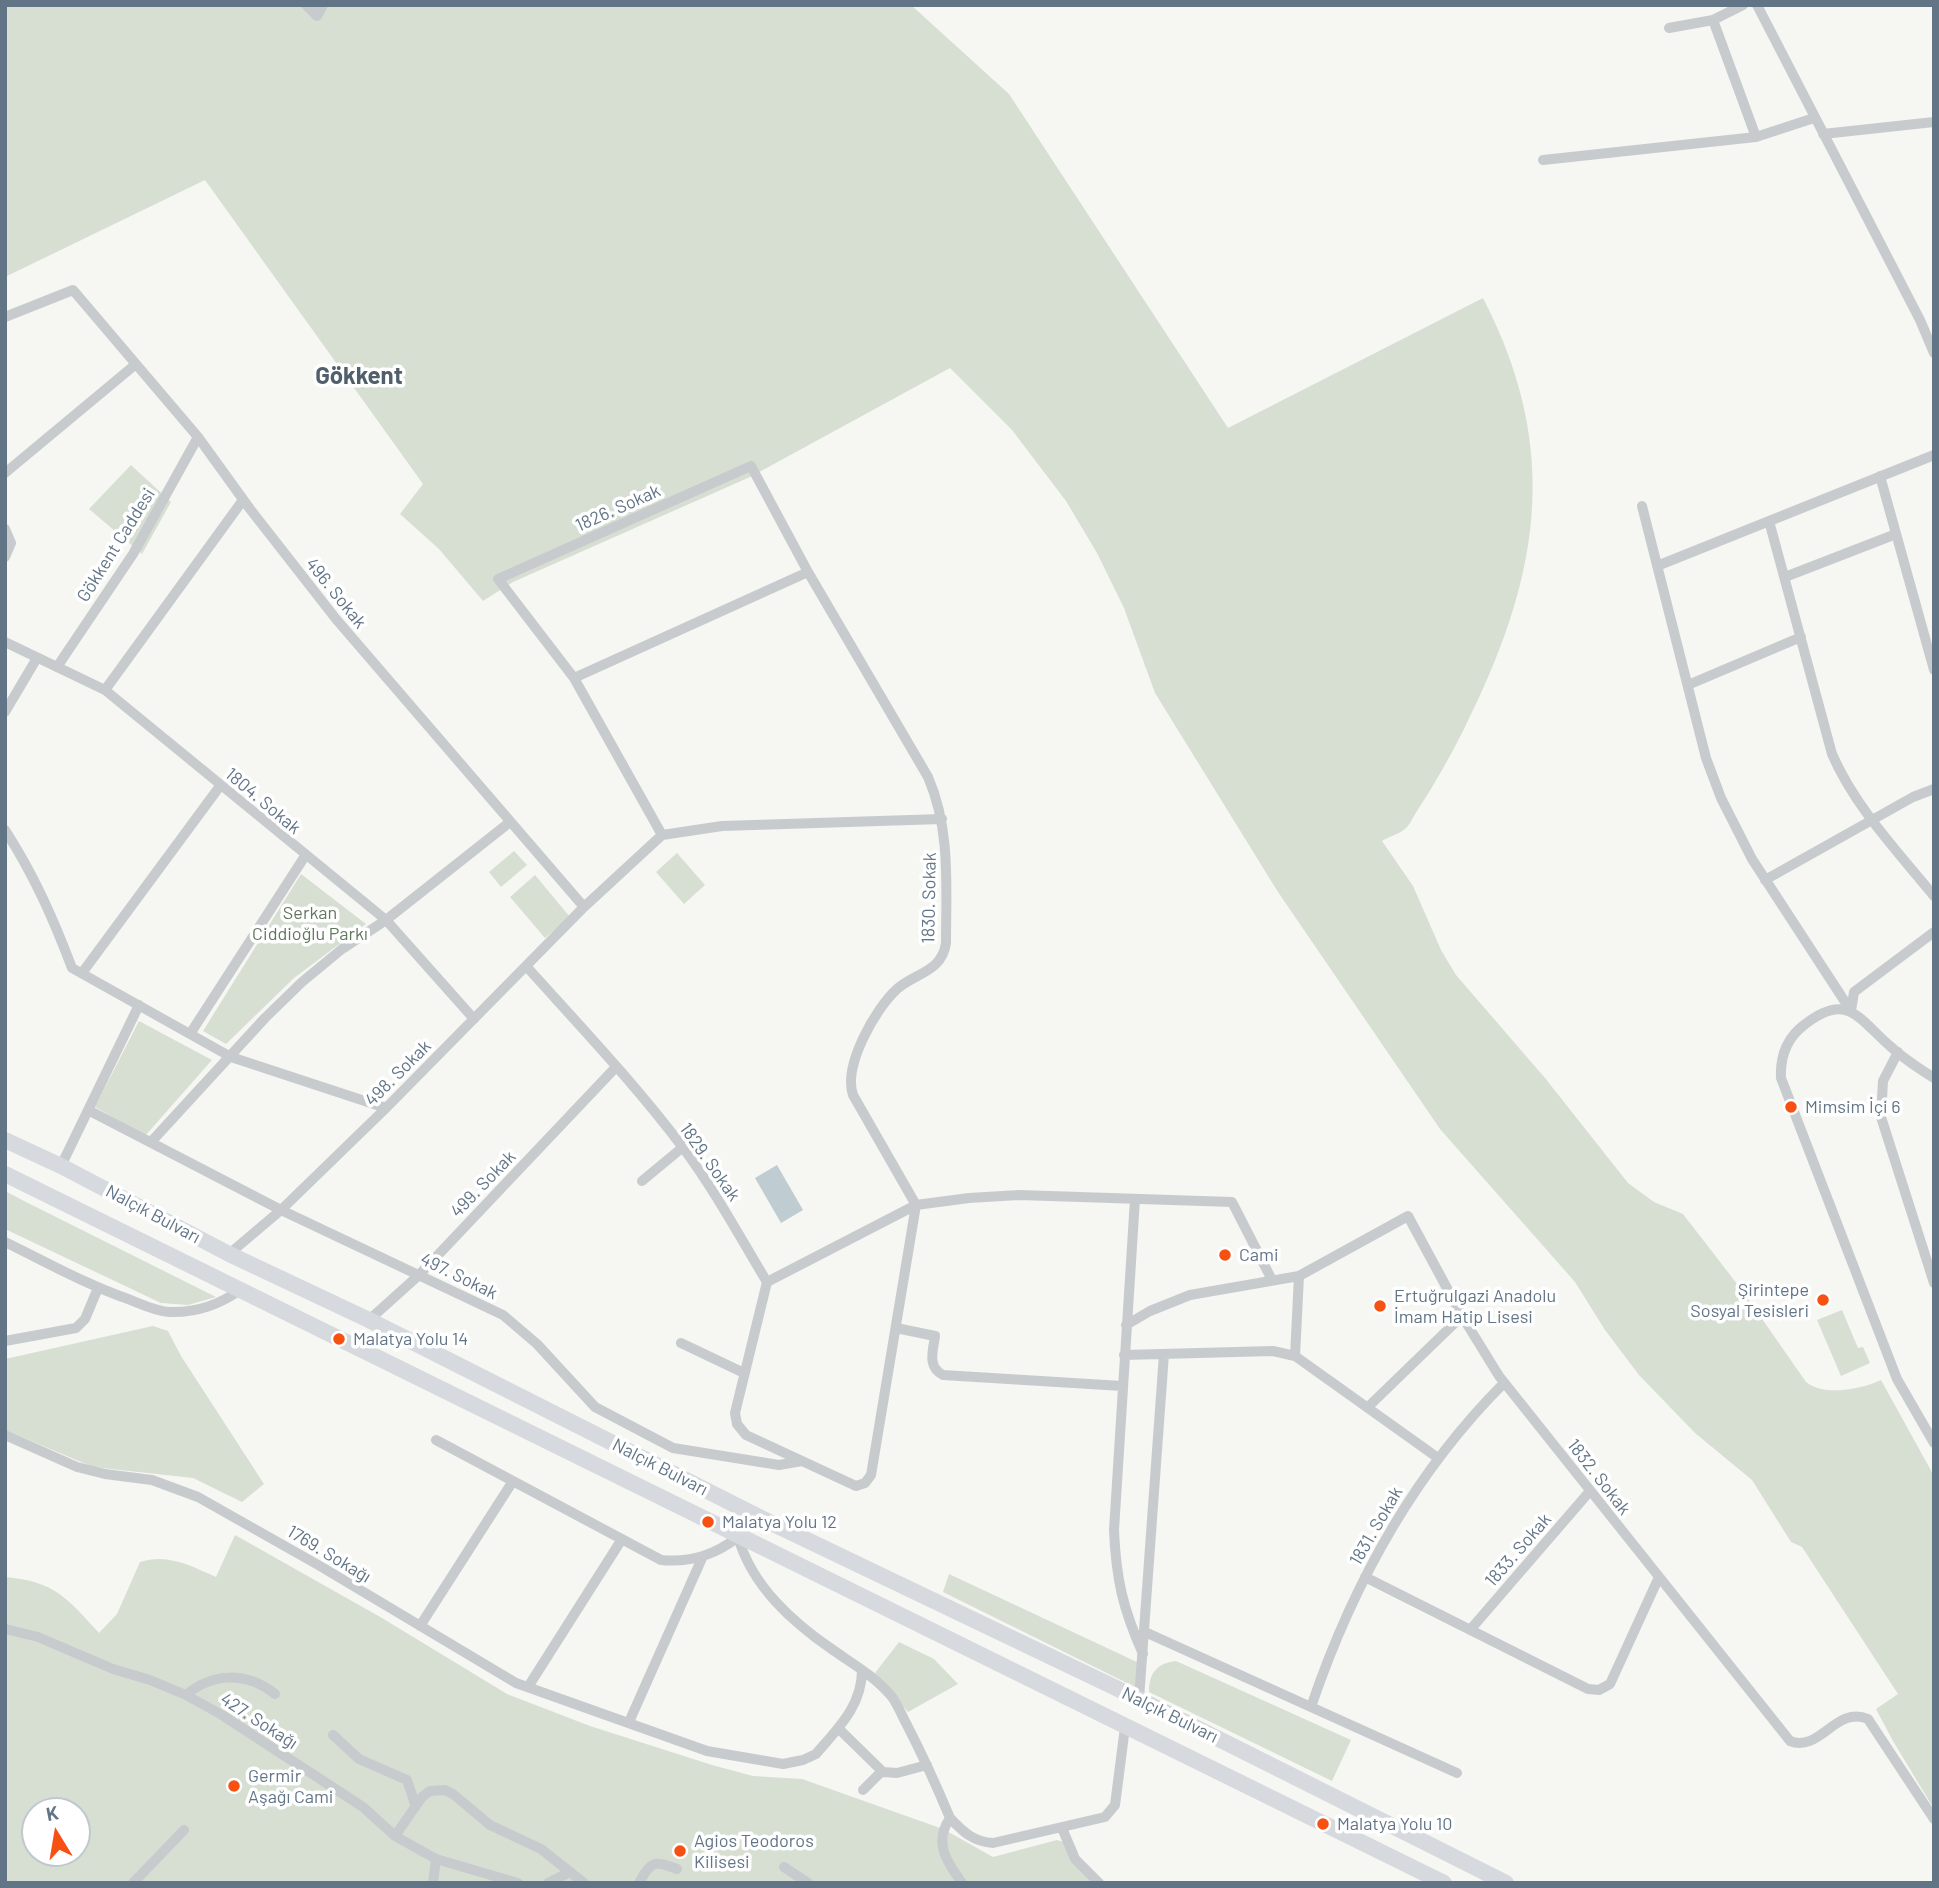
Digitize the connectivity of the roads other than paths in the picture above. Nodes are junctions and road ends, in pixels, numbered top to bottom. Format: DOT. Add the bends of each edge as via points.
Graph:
graph roads {
  1 [pos="306,5"];
  2 [pos="324,5"];
  3 [pos="1743,5"];
  4 [pos="1757,5"];
  5 [pos="1713,20"];
  6 [pos="1669,27"];
  7 [pos="1814,118"];
  8 [pos="1934,122"];
  9 [pos="1823,134"];
  10 [pos="1756,137"];
  11 [pos="1543,160"];
  12 [pos="5,317"];
  13 [pos="1934,318"];
  14 [pos="1920,320"];
  15 [pos="1934,353"];
  16 [pos="136,364"];
  17 [pos="198,437"];
  18 [pos="1934,455"];
  19 [pos="751,466"];
  20 [pos="5,473"];
  21 [pos="1880,476"];
  22 [pos="243,499"];
  23 [pos="1642,506"];
  24 [pos="1769,520"];
  25 [pos="5,529"];
  26 [pos="1896,534"];
  27 [pos="5,557"];
  28 [pos="1657,566"];
  29 [pos="808,572"];
  30 [pos="1785,577"];
  31 [pos="1801,637"];
  32 [pos="1929,637"];
  33 [pos="5,642"];
  34 [pos="37,658"];
  35 [pos="57,667"];
  36 [pos="1934,670"];
  37 [pos="573,678"];
  38 [pos="1688,685"];
  39 [pos="106,690"];
  40 [pos="5,712"];
  41 [pos="220,786"];
  42 [pos="1934,789"];
  43 [pos="942,819"];
  44 [pos="1872,819"];
  45 [pos="510,822"];
  46 [pos="5,830"];
  47 [pos="662,835"];
  48 [pos="305,856"];
  49 [pos="1765,880"];
  50 [pos="1934,896"];
  51 [pos="584,907"];
  52 [pos="386,920"];
  53 [pos="1934,932"];
  54 [pos="526,966"];
  55 [pos="82,974"];
  56 [pos="139,1005"];
  57 [pos="1851,1011"];
  58 [pos="474,1019"];
  59 [pos="190,1034"];
  60 [pos="1898,1052"];
  61 [pos="231,1057"];
  62 [pos="616,1067"];
  63 [pos="1934,1078"];
  64 [pos="386,1108"];
  65 [pos="88,1110"];
  66 [pos="5,1139"];
  67 [pos="151,1142"];
  68 [pos="683,1147"];
  69 [pos="61,1166"];
  70 [pos="5,1174"];
  71 [pos="642,1181"];
  72 [pos="1135,1199"];
  73 [pos="916,1205"];
  74 [pos="281,1210"];
  75 [pos="5,1242"];
  76 [pos="229,1254"];
  77 [pos="419,1275"];
  78 [pos="1299,1276"];
  79 [pos="1272,1280"];
  80 [pos="766,1282"];
  81 [pos="1934,1283"];
  82 [pos="98,1289"];
  83 [pos="240,1290"];
  84 [pos="1462,1316"];
  85 [pos="369,1320"];
  86 [pos="1126,1325"];
  87 [pos="896,1328"];
  88 [pos="5,1341"];
  89 [pos="681,1343"];
  90 [pos="1164,1354"];
  91 [pos="1124,1355"];
  92 [pos="1295,1356"];
  93 [pos="744,1373"];
  94 [pos="1504,1383"];
  95 [pos="1122,1386"];
  96 [pos="1368,1406"];
  97 [pos="5,1435"];
  98 [pos="436,1440"];
  99 [pos="1934,1443"];
  100 [pos="1438,1458"];
  101 [pos="803,1461"];
  102 [pos="513,1481"];
  103 [pos="1590,1491"];
  104 [pos="738,1537"];
  105 [pos="622,1539"];
  106 [pos="703,1556"];
  107 [pos="1365,1577"];
  108 [pos="1659,1577"];
  109 [pos="420,1626"];
  110 [pos="5,1629"];
  111 [pos="1470,1630"];
  112 [pos="1145,1632"];
  113 [pos="1143,1654"];
  114 [pos="862,1670"];
  115 [pos="528,1687"];
  116 [pos="275,1694"];
  117 [pos="186,1695"];
  118 [pos="1139,1699"];
  119 [pos="1311,1707"];
  120 [pos="629,1722"];
  121 [pos="1125,1727"];
  122 [pos="838,1728"];
  123 [pos="333,1735"];
  124 [pos="927,1765"];
  125 [pos="882,1771"];
  126 [pos="1457,1773"];
  127 [pos="863,1790"];
  128 [pos="415,1804"];
  129 [pos="950,1818"];
  130 [pos="1934,1819"];
  131 [pos="1062,1828"];
  132 [pos="184,1830"];
  133 [pos="395,1836"];
  134 [pos="436,1859"];
  135 [pos="784,1867"];
  136 [pos="677,1869"];
  137 [pos="570,1872"];
  138 [pos="133,1883"];
  139 [pos="433,1883"];
  140 [pos="519,1883"];
  141 [pos="548,1883"];
  142 [pos="584,1883"];
  143 [pos="639,1883"];
  144 [pos="808,1883"];
  145 [pos="962,1883"];
  146 [pos="1099,1883"];
  147 [pos="1444,1883"];
  148 [pos="1506,1883"];
  1 -- 2 [label="street" via="317,16"];
  3 -- 5 [label="street"];
  4 -- 7 [label="street"];
  5 -- 6 [label="street"];
  5 -- 10 [label="street"];
  7 -- 9 [label="street"];
  7 -- 10 [label="street"];
  8 -- 9 [label="street"];
  9 -- 14 [label="street"];
  10 -- 11 [label="street"];
  12 -- 16 [label="street, 496. Sokak" via="73,290"];
  13 -- 14 [label="street"];
  14 -- 15 [label="street"];
  16 -- 17 [label="street, 496. Sokak"];
  16 -- 20 [label="street"];
  17 -- 22 [label="street, 496. Sokak"];
  17 -- 35 [label="street, Gökkent Caddesi" via="133,554"];
  18 -- 21 [label="street"];
  19 -- 29 [label="street, 1830. Sokak"];
  19 -- 37 [label="street, 1826. Sokak" via="498,579"];
  21 -- 24 [label="street"];
  21 -- 26 [label="street"];
  22 -- 39 [label="street"];
  22 -- 45 [label="street, 496. Sokak" via="336,619"];
  23 -- 28 [label="street"];
  24 -- 28 [label="street"];
  24 -- 30 [label="street"];
  25 -- 27 [label="street" via="11,542"];
  26 -- 30 [label="street"];
  26 -- 32 [label="street"];
  28 -- 38 [label="street"];
  29 -- 37 [label="street"];
  29 -- 43 [label="street, 1830. Sokak" via="928,777"];
  30 -- 31 [label="street"];
  31 -- 38 [label="street"];
  31 -- 44 [label="street" via="1832,754"];
  32 -- 36 [label="street"];
  33 -- 34 [label="street, 1804. Sokak"];
  34 -- 35 [label="street, 1804. Sokak"];
  34 -- 40 [label="street"];
  35 -- 39 [label="street, 1804. Sokak"];
  37 -- 47 [label="street"];
  38 -- 49 [label="street" via="1721,798"];
  39 -- 41 [label="street, 1804. Sokak"];
  41 -- 48 [label="street, 1804. Sokak"];
  41 -- 55 [label="street"];
  42 -- 44 [label="street"];
  43 -- 47 [label="street" via="722,826"];
  43 -- 73 [label="street, 1830. Sokak" via="946,863 943,955 931,969 886,1000 850,1077 856,1101"];
  44 -- 49 [label="street"];
  44 -- 50 [label="street"];
  45 -- 51 [label="street, 496. Sokak"];
  45 -- 52 [label="street"];
  46 -- 55 [label="street" via="50,908 72,968"];
  47 -- 51 [label="street, 498. Sokak"];
  48 -- 52 [label="street, 1804. Sokak"];
  48 -- 59 [label="street"];
  49 -- 57 [label="street"];
  51 -- 54 [label="street, 498. Sokak"];
  52 -- 58 [label="street, 1804. Sokak"];
  52 -- 61 [label="street" via="302,982"];
  53 -- 57 [label="street" via="1854,992"];
  54 -- 58 [label="street, 498. Sokak"];
  54 -- 62 [label="street, 1829. Sokak"];
  55 -- 56 [label="street"];
  56 -- 59 [label="street"];
  56 -- 65 [label="street"];
  57 -- 60 [label="street"];
  57 -- 99 [label="street" via="1821,1014 1800,1028 1784,1051 1781,1078 1897,1379"];
  58 -- 64 [label="street, 498. Sokak"];
  59 -- 61 [label="street"];
  60 -- 63 [label="street"];
  60 -- 81 [label="street" via="1883,1081 1881,1117"];
  61 -- 64 [label="street"];
  61 -- 67 [label="street"];
  62 -- 68 [label="street, 1829. Sokak"];
  62 -- 77 [label="street, 499. Sokak"];
  64 -- 74 [label="street, 498. Sokak"];
  65 -- 67 [label="street, 497. Sokak"];
  65 -- 69 [label="street"];
  66 -- 69 [label="highway, Nalçık Bulvarı"];
  67 -- 74 [label="street, 497. Sokak"];
  68 -- 71 [label="street"];
  68 -- 80 [label="street, 1829. Sokak"];
  69 -- 76 [label="highway, Nalçık Bulvarı"];
  70 -- 83 [label="highway, Nalçık Bulvarı"];
  72 -- 73 [label="street" via="1019,1195"];
  72 -- 79 [label="street" via="1232,1202"];
  72 -- 86 [label="street"];
  73 -- 80 [label="street"];
  73 -- 87 [label="street"];
  74 -- 76 [label="street, 498. Sokak"];
  74 -- 77 [label="street, 497. Sokak"];
  75 -- 82 [label="street"];
  76 -- 85 [label="highway, Nalçık Bulvarı"];
  77 -- 85 [label="street, 499. Sokak"];
  77 -- 101 [label="street, 497. Sokak" via="503,1315 537,1344 595,1407 673,1448 779,1465"];
  78 -- 79 [label="street"];
  78 -- 84 [label="street, 1832. Sokak" via="1408,1216"];
  78 -- 92 [label="street"];
  79 -- 86 [label="street" via="1190,1295"];
  80 -- 93 [label="street"];
  82 -- 83 [label="street" via="157,1310 180,1312 212,1306"];
  82 -- 88 [label="street" via="76,1328"];
  83 -- 104 [label="highway, Nalçık Bulvarı"];
  84 -- 94 [label="street, 1832. Sokak"];
  84 -- 96 [label="street"];
  85 -- 118 [label="highway, Nalçık Bulvarı" via="761,1518"];
  86 -- 91 [label="street"];
  87 -- 95 [label="street" via="935,1336 932,1362 943,1375"];
  87 -- 101 [label="street" via="867,1481 856,1486"];
  89 -- 93 [label="street"];
  90 -- 91 [label="street"];
  90 -- 92 [label="street" via="1273,1351"];
  90 -- 112 [label="street"];
  91 -- 95 [label="street"];
  92 -- 96 [label="street"];
  93 -- 101 [label="street" via="734,1413 737,1424 746,1435"];
  94 -- 100 [label="street, 1831. Sokak"];
  94 -- 103 [label="street, 1832. Sokak"];
  95 -- 113 [label="street" via="1116,1572"];
  96 -- 100 [label="street"];
  97 -- 109 [label="street, 1769. Sokağı" via="77,1466 152,1480 198,1497"];
  98 -- 102 [label="street"];
  100 -- 107 [label="street, 1831. Sokak"];
  102 -- 105 [label="street"];
  102 -- 109 [label="street"];
  103 -- 108 [label="street, 1832. Sokak"];
  103 -- 111 [label="street, 1833. Sokak"];
  104 -- 106 [label="street"];
  104 -- 114 [label="street" via="749,1567 781,1606"];
  104 -- 121 [label="highway, Nalçık Bulvarı"];
  105 -- 106 [label="street" via="662,1560"];
  105 -- 115 [label="street"];
  106 -- 120 [label="street"];
  107 -- 111 [label="street"];
  107 -- 119 [label="street, 1831. Sokak"];
  108 -- 111 [label="street" via="1610,1684 1600,1689 1588,1689"];
  108 -- 130 [label="street, 1832. Sokak" via="1790,1741 1808,1742 1848,1716 1868,1719"];
  109 -- 115 [label="street, 1769. Sokağı"];
  110 -- 117 [label="street, 427. Sokağı" via="38,1637"];
  112 -- 113 [label="street"];
  112 -- 119 [label="street"];
  113 -- 118 [label="street"];
  114 -- 122 [label="street, 1769. Sokağı" via="855,1704"];
  114 -- 124 [label="street" via="893,1698"];
  115 -- 120 [label="street, 1769. Sokağı"];
  116 -- 117 [label="street" via="255,1681 231,1677 208,1682"];
  117 -- 133 [label="street, 427. Sokağı" via="363,1807"];
  118 -- 148 [label="highway, Nalçık Bulvarı"];
  119 -- 126 [label="street"];
  120 -- 122 [label="street, 1769. Sokağı" via="707,1751 777,1764 810,1758"];
  121 -- 131 [label="street" via="1113,1809 1100,1819"];
  121 -- 147 [label="highway, Nalçık Bulvarı"];
  122 -- 125 [label="street"];
  123 -- 128 [label="street" via="359,1759 407,1780"];
  124 -- 125 [label="street" via="897,1773"];
  124 -- 129 [label="street"];
  125 -- 127 [label="street"];
  128 -- 133 [label="street"];
  128 -- 137 [label="street" via="430,1791 449,1792 490,1825 541,1849"];
  129 -- 131 [label="street" via="969,1836 987,1843"];
  129 -- 145 [label="street" via="944,1829 943,1854"];
  131 -- 146 [label="street" via="1075,1859"];
  132 -- 138 [label="street"];
  133 -- 134 [label="street, 427. Sokağı"];
  134 -- 139 [label="street"];
  134 -- 140 [label="street, 427. Sokağı"];
  135 -- 144 [label="street"];
  136 -- 143 [label="street" via="655,1863"];
  137 -- 141 [label="street"];
  137 -- 142 [label="street"];
}
